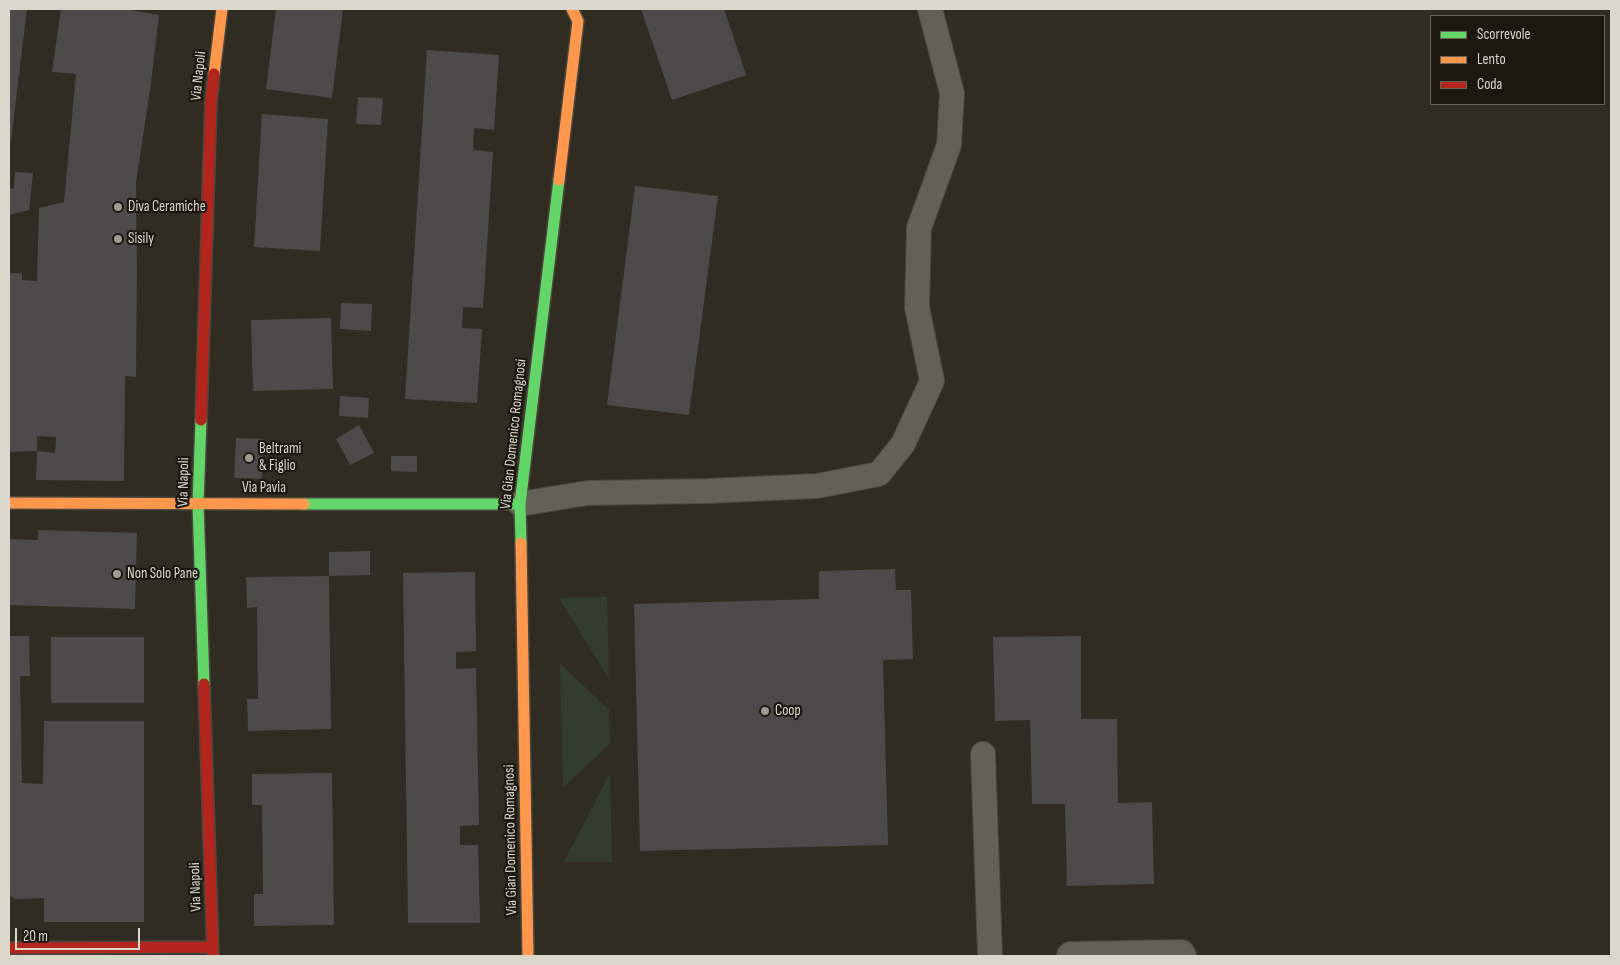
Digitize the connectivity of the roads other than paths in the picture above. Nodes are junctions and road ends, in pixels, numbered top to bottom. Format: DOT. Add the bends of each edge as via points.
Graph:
graph roads {
  1 [pos="222,9"];
  2 [pos="572,9"];
  3 [pos="930,9"];
  4 [pos="9,503"];
  5 [pos="198,503"];
  6 [pos="520,504"];
  7 [pos="983,754"];
  8 [pos="9,948"];
  9 [pos="213,952"];
  10 [pos="528,956"];
  11 [pos="990,956"];
  12 [pos="1071,956"];
  13 [pos="1182,956"];
  1 -- 5 [label="street, Via Napoli" via="211,102"];
  2 -- 6 [label="street, Via Gian Domenico Romagnosi" via="578,21"];
  3 -- 6 [label="lane" via="952,93 950,137 919,228 917,306 932,381 904,444 878,474 817,486 587,493"];
  4 -- 5 [label="street, Via Pavia"];
  5 -- 6 [label="street, Via Pavia"];
  5 -- 9 [label="street, Via Napoli"];
  6 -- 10 [label="street, Via Gian Domenico Romagnosi"];
  7 -- 11 [label="lane"];
  8 -- 9 [label="street"];
  12 -- 13 [label="street"];
}
